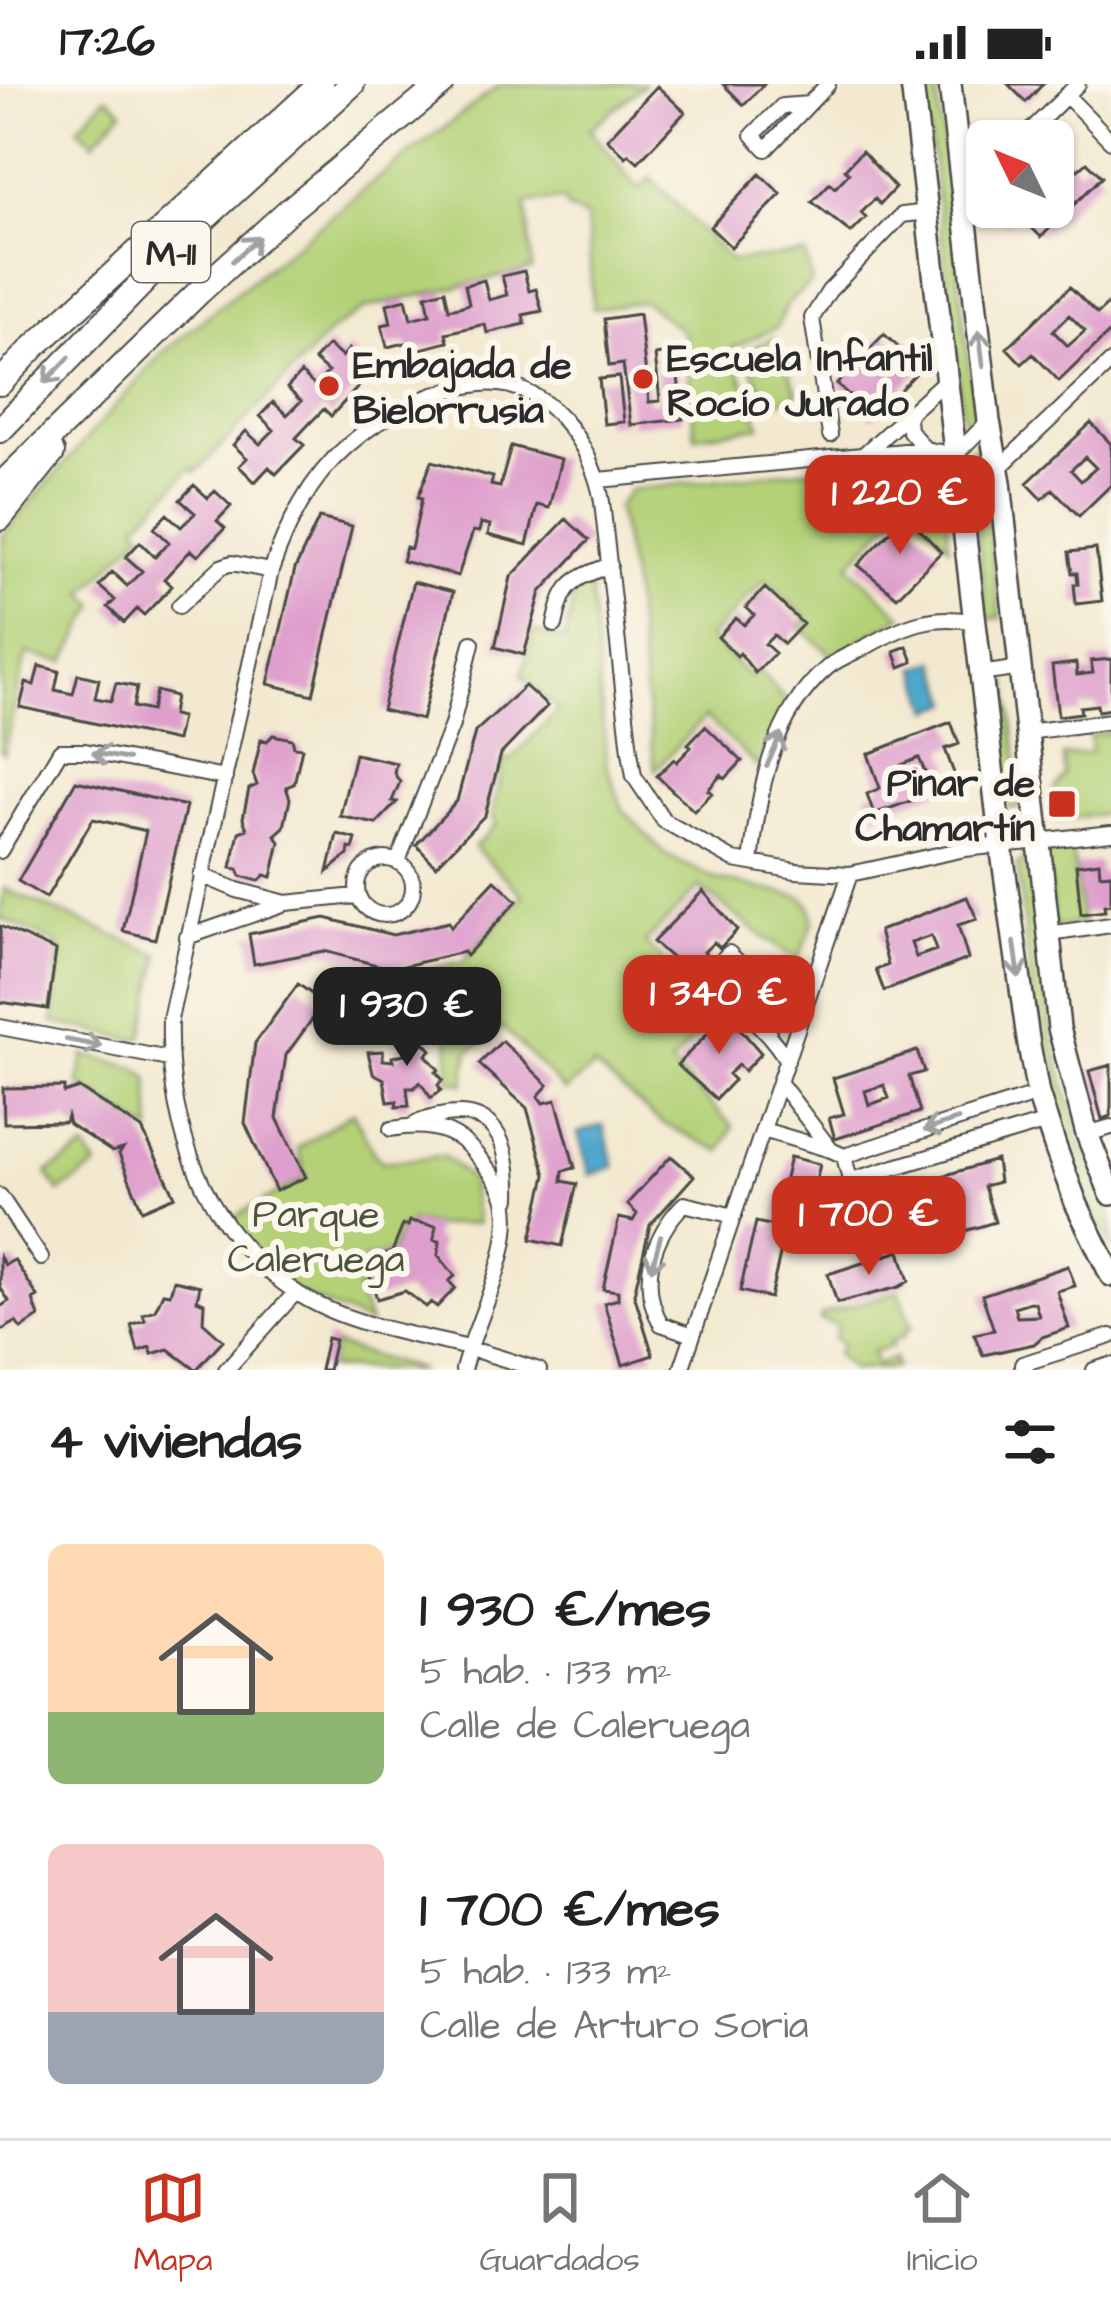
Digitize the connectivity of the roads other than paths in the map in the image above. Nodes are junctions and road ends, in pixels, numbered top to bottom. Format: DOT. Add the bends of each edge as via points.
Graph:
graph roads {
  1 [pos="321,84"];
  2 [pos="352,84"];
  3 [pos="442,84"];
  4 [pos="468,84"];
  5 [pos="828,84"];
  6 [pos="912,84"];
  7 [pos="950,84"];
  8 [pos="1072,90"];
  9 [pos="809,104"];
  10 [pos="399,120"];
  11 [pos="1041,120"];
  12 [pos="1111,141"];
  13 [pos="966,194"];
  14 [pos="963,197"];
  15 [pos="928,212"];
  16 [pos="203,220"];
  17 [pos="130,358"];
  18 [pos="1108,371"];
  19 [pos="947,379"];
  20 [pos="0,384"];
  21 [pos="908,418"];
  22 [pos="989,421"];
  23 [pos="0,430"];
  24 [pos="830,435"];
  25 [pos="925,449"];
  26 [pos="863,455"];
  27 [pos="955,455"];
  28 [pos="999,468"];
  29 [pos="598,480"];
  30 [pos="0,486"];
  31 [pos="0,518"];
  32 [pos="610,566"];
  33 [pos="271,571"];
  34 [pos="179,606"];
  35 [pos="975,622"];
  36 [pos="555,625"];
  37 [pos="472,643"];
  38 [pos="1021,668"];
  39 [pos="980,674"];
  40 [pos="1111,721"];
  41 [pos="1027,732"];
  42 [pos="225,778"];
  43 [pos="1111,833"];
  44 [pos="1038,840"];
  45 [pos="1001,844"];
  46 [pos="0,851"];
  47 [pos="398,861"];
  48 [pos="751,863"];
  49 [pos="850,874"];
  50 [pos="201,875"];
  51 [pos="356,896"];
  52 [pos="286,903"];
  53 [pos="1111,925"];
  54 [pos="1049,934"];
  55 [pos="187,937"];
  56 [pos="0,1027"];
  57 [pos="769,1030"];
  58 [pos="169,1058"];
  59 [pos="787,1061"];
  60 [pos="779,1082"];
  61 [pos="1038,1094"];
  62 [pos="1046,1122"];
  63 [pos="412,1125"];
  64 [pos="1111,1127"];
  65 [pos="391,1129"];
  66 [pos="763,1130"];
  67 [pos="1087,1133"];
  68 [pos="837,1153"];
  69 [pos="848,1181"];
  70 [pos="1111,1194"];
  71 [pos="0,1196"];
  72 [pos="734,1216"];
  73 [pos="508,1227"];
  74 [pos="864,1235"];
  75 [pos="41,1258"];
  76 [pos="1111,1275"];
  77 [pos="296,1292"];
  78 [pos="693,1335"];
  79 [pos="1111,1336"];
  80 [pos="468,1348"];
  81 [pos="1111,1365"];
  82 [pos="226,1370"];
  83 [pos="463,1370"];
  84 [pos="539,1370"];
  85 [pos="681,1370"];
  86 [pos="1023,1370"];
  87 [pos="1094,1370"];
  1 -- 20 [label="highway"];
  2 -- 16 [label="highway, M-11"];
  3 -- 10 [label="highway, M-11"];
  4 -- 10 [label="highway"];
  5 -- 9 [label="street"];
  6 -- 15 [label="main road"];
  7 -- 14 [label="main road"];
  8 -- 11 [label="street"];
  8 -- 12 [label="street"];
  17 -- 10 [label="highway, M-11, one-way"];
  13 -- 14 [label="street"];
  22 -- 14 [label="main road, one-way"];
  15 -- 19 [label="main road"];
  15 -- 24 [label="street" via="902,215 812,318"];
  16 -- 20 [label="highway" via="168,240"];
  16 -- 23 [label="highway, M-11, one-way"];
  17 -- 30 [label="highway, M-11"];
  17 -- 31 [label="highway"];
  18 -- 28 [label="street"];
  19 -- 21 [label="street"];
  19 -- 27 [label="main road"];
  21 -- 25 [label="street"];
  21 -- 26 [label="street"];
  22 -- 27 [label="street"];
  22 -- 28 [label="main road"];
  25 -- 26 [label="street"];
  25 -- 27 [label="street"];
  26 -- 29 [label="street"];
  27 -- 35 [label="main road"];
  28 -- 38 [label="main road"];
  29 -- 32 [label="street"];
  29 -- 33 [label="street" via="579,435 521,390 480,383 435,395 345,448 287,526"];
  32 -- 36 [label="street" via="562,592"];
  32 -- 48 [label="street" via="634,776 664,821"];
  33 -- 34 [label="street" via="221,567"];
  33 -- 42 [label="street"];
  35 -- 39 [label="main road"];
  48 -- 35 [label="street, one-way" via="770,754 829,666 929,618"];
  37 -- 47 [label="street" via="452,725"];
  38 -- 39 [label="street"];
  38 -- 41 [label="main road"];
  39 -- 45 [label="main road"];
  40 -- 41 [label="street"];
  41 -- 44 [label="main road"];
  42 -- 46 [label="street, one-way" via="60,751"];
  42 -- 50 [label="street"];
  43 -- 44 [label="street"];
  44 -- 45 [label="street"];
  44 -- 54 [label="main road"];
  45 -- 49 [label="street"];
  45 -- 61 [label="main road, one-way"];
  47 -- 51 [label="street" via="366,865"];
  47 -- 51 [label="street" via="411,875 413,894 403,910 385,917"];
  48 -- 49 [label="street"];
  49 -- 59 [label="street"];
  50 -- 52 [label="street"];
  50 -- 55 [label="street"];
  51 -- 52 [label="street"];
  52 -- 55 [label="street"];
  53 -- 54 [label="street"];
  54 -- 67 [label="main road" via="1059,1028"];
  55 -- 58 [label="street"];
  56 -- 58 [label="street, one-way"];
  57 -- 57 [label="street" via="706,976 729,953 757,980"];
  57 -- 59 [label="street"];
  58 -- 77 [label="street" via="197,1179 237,1240"];
  59 -- 60 [label="street"];
  60 -- 66 [label="street"];
  60 -- 68 [label="street"];
  61 -- 62 [label="main road"];
  61 -- 68 [label="street, one-way"];
  62 -- 69 [label="street"];
  62 -- 76 [label="main road"];
  63 -- 65 [label="street"];
  63 -- 73 [label="street" via="467,1144 502,1191"];
  63 -- 73 [label="street" via="447,1112 487,1121 503,1139 510,1166"];
  64 -- 67 [label="street"];
  66 -- 68 [label="street"];
  66 -- 72 [label="street"];
  67 -- 70 [label="main road"];
  68 -- 69 [label="street"];
  69 -- 74 [label="street"];
  71 -- 75 [label="street"];
  72 -- 78 [label="street"];
  72 -- 78 [label="street, one-way" via="684,1204 663,1225 650,1267 651,1306 661,1324"];
  73 -- 80 [label="street"];
  77 -- 80 [label="street" via="369,1324"];
  77 -- 82 [label="street"];
  78 -- 85 [label="street"];
  79 -- 86 [label="street"];
  80 -- 83 [label="street"];
  80 -- 84 [label="street"];
  81 -- 87 [label="street"];
}
